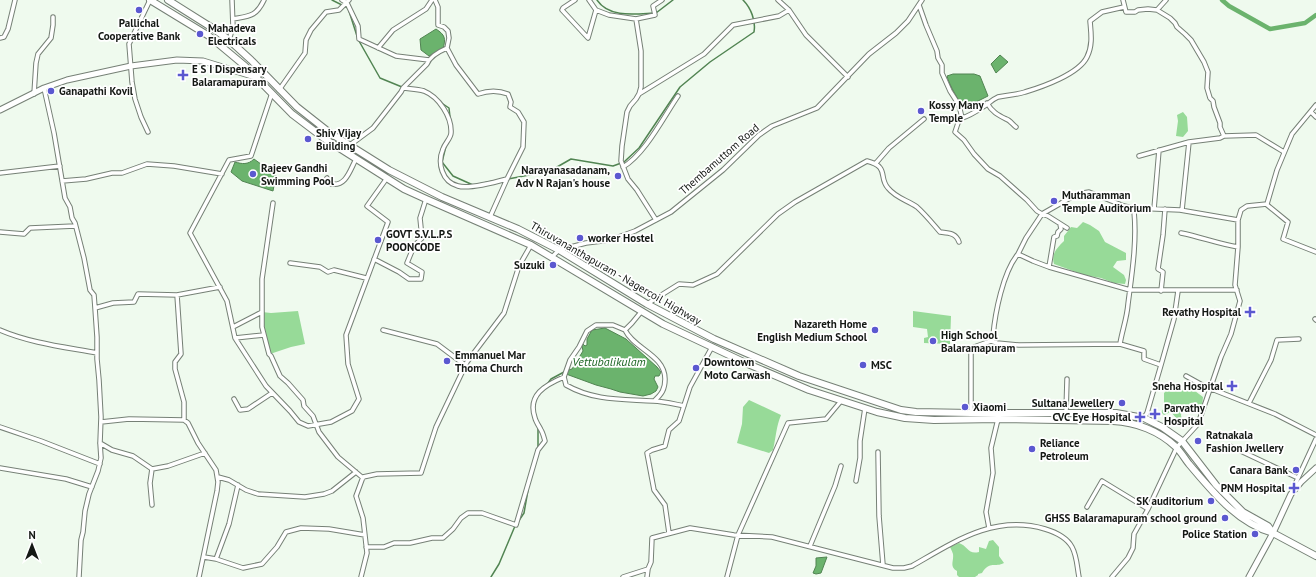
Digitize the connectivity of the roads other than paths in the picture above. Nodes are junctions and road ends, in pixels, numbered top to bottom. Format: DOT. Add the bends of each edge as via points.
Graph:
graph roads {
  1 [pos="15,0"];
  2 [pos="150,0"];
  3 [pos="232,0"];
  4 [pos="264,0"];
  5 [pos="342,0"];
  6 [pos="432,0"];
  7 [pos="436,0"];
  8 [pos="575,0"];
  9 [pos="589,0"];
  10 [pos="662,0"];
  11 [pos="778,0"];
  12 [pos="922,0"];
  13 [pos="1123,0"];
  14 [pos="1166,0"];
  15 [pos="171,1"];
  16 [pos="347,2"];
  17 [pos="919,4"];
  18 [pos="1124,7"];
  19 [pos="596,10"];
  20 [pos="790,10"];
  21 [pos="1157,10"];
  22 [pos="53,18"];
  23 [pos="233,19"];
  24 [pos="636,19"];
  25 [pos="0,38"];
  26 [pos="229,40"];
  27 [pos="378,48"];
  28 [pos="447,48"];
  29 [pos="429,60"];
  30 [pos="131,66"];
  31 [pos="262,72"];
  32 [pos="256,77"];
  33 [pos="848,77"];
  34 [pos="44,88"];
  35 [pos="403,88"];
  36 [pos="279,90"];
  37 [pos="272,93"];
  38 [pos="34,94"];
  39 [pos="639,94"];
  40 [pos="678,96"];
  41 [pos="987,103"];
  42 [pos="1316,105"];
  43 [pos="0,110"];
  44 [pos="1311,112"];
  45 [pos="1316,117"];
  46 [pos="962,118"];
  47 [pos="924,119"];
  48 [pos="1016,127"];
  49 [pos="148,132"];
  50 [pos="1224,136"];
  51 [pos="1189,142"];
  52 [pos="350,145"];
  53 [pos="1159,150"];
  54 [pos="1284,152"];
  55 [pos="1140,156"];
  56 [pos="356,160"];
  57 [pos="876,164"];
  58 [pos="60,166"];
  59 [pos="623,167"];
  60 [pos="0,173"];
  61 [pos="222,174"];
  62 [pos="327,178"];
  63 [pos="387,178"];
  64 [pos="507,179"];
  65 [pos="62,181"];
  66 [pos="426,199"];
  67 [pos="273,203"];
  68 [pos="1266,204"];
  69 [pos="1133,208"];
  70 [pos="1154,209"];
  71 [pos="1165,209"];
  72 [pos="1182,210"];
  73 [pos="1042,214"];
  74 [pos="490,217"];
  75 [pos="656,220"];
  76 [pos="1238,220"];
  77 [pos="1060,224"];
  78 [pos="75,226"];
  79 [pos="1067,228"];
  80 [pos="0,232"];
  81 [pos="1182,233"];
  82 [pos="959,242"];
  83 [pos="531,245"];
  84 [pos="1238,247"];
  85 [pos="559,250"];
  86 [pos="1316,252"];
  87 [pos="1018,254"];
  88 [pos="552,257"];
  89 [pos="374,259"];
  90 [pos="290,263"];
  91 [pos="1049,267"];
  92 [pos="366,278"];
  93 [pos="220,287"];
  94 [pos="1130,290"];
  95 [pos="1237,290"];
  96 [pos="1161,291"];
  97 [pos="1178,291"];
  98 [pos="177,295"];
  99 [pos="647,304"];
  100 [pos="95,308"];
  101 [pos="262,312"];
  102 [pos="641,312"];
  103 [pos="233,327"];
  104 [pos="0,330"];
  105 [pos="383,330"];
  106 [pos="625,330"];
  107 [pos="264,335"];
  108 [pos="235,338"];
  109 [pos="1299,339"];
  110 [pos="991,341"];
  111 [pos="1120,344"];
  112 [pos="712,347"];
  113 [pos="97,353"];
  114 [pos="465,365"];
  115 [pos="1161,365"];
  116 [pos="1186,376"];
  117 [pos="564,377"];
  118 [pos="1067,379"];
  119 [pos="1210,388"];
  120 [pos="272,393"];
  121 [pos="234,399"];
  122 [pos="654,401"];
  123 [pos="841,401"];
  124 [pos="1249,403"];
  125 [pos="684,406"];
  126 [pos="865,408"];
  127 [pos="971,413"];
  128 [pos="1066,413"];
  129 [pos="1144,418"];
  130 [pos="998,419"];
  131 [pos="184,420"];
  132 [pos="101,422"];
  133 [pos="316,426"];
  134 [pos="0,427"];
  135 [pos="1316,435"];
  136 [pos="1316,439"];
  137 [pos="1182,441"];
  138 [pos="100,443"];
  139 [pos="1230,446"];
  140 [pos="1177,447"];
  141 [pos="878,452"];
  142 [pos="205,453"];
  143 [pos="100,464"];
  144 [pos="841,466"];
  145 [pos="0,468"];
  146 [pos="1316,468"];
  147 [pos="152,469"];
  148 [pos="356,472"];
  149 [pos="218,477"];
  150 [pos="363,478"];
  151 [pos="1298,478"];
  152 [pos="856,482"];
  153 [pos="238,485"];
  154 [pos="92,487"];
  155 [pos="1291,494"];
  156 [pos="152,505"];
  157 [pos="1087,507"];
  158 [pos="1148,509"];
  159 [pos="988,528"];
  160 [pos="669,533"];
  161 [pos="1272,533"];
  162 [pos="365,535"];
  163 [pos="738,535"];
  164 [pos="810,546"];
  165 [pos="366,547"];
  166 [pos="1316,556"];
  167 [pos="204,557"];
  168 [pos="216,559"];
  169 [pos="883,565"];
  170 [pos="648,569"];
  171 [pos="79,577"];
  172 [pos="199,577"];
  173 [pos="361,577"];
  174 [pos="623,577"];
  175 [pos="647,577"];
  176 [pos="727,577"];
  177 [pos="1079,577"];
  178 [pos="1112,577"];
  179 [pos="1250,577"];
  1 -- 25 [label="street" via="8,29 4,37"];
  2 -- 30 [label="street" via="129,44"];
  2 -- 32 [label="main road, Thiruvananthapuram - Nagercoil Highway" via="209,36"];
  3 -- 23 [label="street"];
  4 -- 23 [label="street" via="252,16"];
  5 -- 16 [label="street"];
  6 -- 27 [label="street" via="426,9 393,30"];
  7 -- 28 [label="street" via="438,25 448,31"];
  8 -- 19 [label="street" via="562,10 588,38"];
  9 -- 19 [label="street"];
  10 -- 24 [label="street" via="653,6 655,15"];
  11 -- 20 [label="street"];
  12 -- 17 [label="street, Thembamuttom Road"];
  13 -- 18 [label="street"];
  14 -- 21 [label="street"];
  15 -- 26 [label="main road, Thiruvananthapuram - Nagercoil Highway"];
  16 -- 27 [label="street" via="358,26 359,39"];
  16 -- 36 [label="street" via="339,10 326,12 311,30 306,40 305,54"];
  17 -- 33 [label="street, Thembamuttom Road" via="908,21"];
  17 -- 46 [label="street" via="938,51 942,73 959,105"];
  18 -- 21 [label="street" via="1126,12"];
  18 -- 41 [label="street" via="1102,12 1090,21 1092,42 1080,67 1035,89 996,98"];
  19 -- 24 [label="street" via="609,15"];
  20 -- 33 [label="street" via="806,35"];
  20 -- 39 [label="street" via="779,16 733,24 704,54"];
  21 -- 50 [label="street" via="1170,18 1185,34 1204,62 1208,72 1207,88"];
  22 -- 38 [label="street" via="51,38 38,54"];
  23 -- 26 [label="street"];
  24 -- 39 [label="street" via="642,63"];
  26 -- 31 [label="main road, Thiruvananthapuram - Nagercoil Highway"];
  27 -- 29 [label="street" via="396,56"];
  28 -- 29 [label="street"];
  28 -- 64 [label="street" via="456,65 478,94 500,90 508,94 510,107 518,112 524,122 523,147"];
  29 -- 35 [label="street"];
  30 -- 32 [label="main road" via="177,60 203,61"];
  30 -- 34 [label="main road" via="67,80"];
  30 -- 49 [label="street" via="135,99"];
  31 -- 32 [label="main road"];
  31 -- 36 [label="main road, Thiruvananthapuram - Nagercoil Highway"];
  32 -- 37 [label="main road, Thiruvananthapuram - Nagercoil Highway"];
  33 -- 75 [label="street, Thembamuttom Road" via="818,108 772,126 723,170 671,212"];
  34 -- 38 [label="main road"];
  34 -- 58 [label="street"];
  35 -- 52 [label="street" via="373,128"];
  35 -- 64 [label="street" via="425,92 446,109 451,134 442,149 441,160 442,172 447,180 459,187"];
  36 -- 52 [label="main road, Thiruvananthapuram - Nagercoil Highway" via="330,133"];
  37 -- 56 [label="main road, Thiruvananthapuram - Nagercoil Highway" via="292,114"];
  37 -- 61 [label="street" via="251,156 229,160"];
  38 -- 43 [label="main road"];
  39 -- 59 [label="street" via="627,112 622,146"];
  40 -- 59 [label="street" via="639,154"];
  41 -- 46 [label="street" via="983,108"];
  41 -- 48 [label="street" via="993,112"];
  42 -- 44 [label="street"];
  44 -- 45 [label="street"];
  44 -- 54 [label="street" via="1292,134"];
  46 -- 73 [label="street" via="955,132 988,169 1000,176"];
  47 -- 57 [label="street" via="889,148"];
  50 -- 51 [label="street"];
  50 -- 54 [label="street" via="1256,135"];
  51 -- 53 [label="street"];
  51 -- 72 [label="street"];
  52 -- 74 [label="main road, Thiruvananthapuram - Nagercoil Highway" via="409,182"];
  53 -- 55 [label="street"];
  53 -- 70 [label="street"];
  54 -- 68 [label="street"];
  56 -- 62 [label="street" via="344,181 331,184"];
  56 -- 63 [label="main road, Thiruvananthapuram - Nagercoil Highway"];
  57 -- 82 [label="street" via="883,172 886,186 893,194 916,207 940,232 952,233"];
  57 -- 99 [label="street" via="867,161 795,202 778,214 717,274 693,285 679,284"];
  58 -- 60 [label="street"];
  58 -- 65 [label="street"];
  59 -- 75 [label="street" via="628,179"];
  61 -- 65 [label="street" via="147,164 122,173"];
  61 -- 93 [label="street" via="190,233"];
  63 -- 66 [label="main road, Thiruvananthapuram - Nagercoil Highway"];
  63 -- 89 [label="street" via="367,206 388,222"];
  64 -- 74 [label="street"];
  65 -- 78 [label="street" via="64,198"];
  66 -- 83 [label="main road, Thiruvananthapuram - Nagercoil Highway"];
  66 -- 89 [label="street" via="420,218 422,238 414,246 407,263 422,272 421,279 409,279"];
  67 -- 101 [label="street" via="262,279"];
  68 -- 76 [label="street" via="1247,206 1241,210"];
  68 -- 86 [label="street" via="1288,222 1283,239"];
  69 -- 70 [label="street"];
  69 -- 73 [label="street" via="1088,192 1077,194"];
  69 -- 94 [label="street" via="1134,251"];
  70 -- 71 [label="street"];
  71 -- 72 [label="street"];
  71 -- 96 [label="street" via="1158,269 1163,272"];
  72 -- 76 [label="street"];
  73 -- 77 [label="street"];
  73 -- 87 [label="street"];
  74 -- 85 [label="main road, Thiruvananthapuram - Nagercoil Highway"];
  75 -- 85 [label="street, Thembamuttom Road" via="610,240"];
  76 -- 84 [label="street"];
  77 -- 79 [label="street"];
  77 -- 91 [label="street" via="1061,229 1054,237"];
  78 -- 80 [label="street" via="30,228 24,234"];
  78 -- 100 [label="street" via="90,290 94,295"];
  81 -- 84 [label="street"];
  83 -- 88 [label="main road, Thiruvananthapuram - Nagercoil Highway"];
  83 -- 114 [label="street" via="519,266 504,313"];
  84 -- 95 [label="street" via="1235,285"];
  85 -- 88 [label="street"];
  85 -- 99 [label="main road, Thiruvananthapuram - Nagercoil Highway"];
  87 -- 91 [label="street"];
  87 -- 110 [label="street" via="1011,264 998,301"];
  88 -- 102 [label="main road, Thiruvananthapuram - Nagercoil Highway"];
  89 -- 92 [label="street"];
  90 -- 92 [label="street"];
  91 -- 94 [label="street"];
  92 -- 133 [label="street" via="346,335 348,364 359,399 352,411 331,422"];
  93 -- 98 [label="street"];
  93 -- 103 [label="street" via="227,301"];
  94 -- 96 [label="street"];
  94 -- 111 [label="street"];
  95 -- 97 [label="street"];
  95 -- 119 [label="street" via="1240,301 1231,334"];
  96 -- 97 [label="street"];
  97 -- 115 [label="street" via="1174,318"];
  98 -- 100 [label="street" via="138,294 134,302 113,303"];
  98 -- 131 [label="street" via="180,354 175,362 175,369 184,402"];
  99 -- 127 [label="main road, Thiruvananthapuram - Nagercoil Highway" via="714,339 800,376 901,410"];
  100 -- 113 [label="street"];
  101 -- 103 [label="street"];
  101 -- 107 [label="street"];
  102 -- 106 [label="street"];
  102 -- 112 [label="main road, Thiruvananthapuram - Nagercoil Highway"];
  103 -- 108 [label="street"];
  104 -- 113 [label="street" via="24,338"];
  105 -- 114 [label="street" via="437,344"];
  106 -- 117 [label="street" via="614,325 596,325 587,331 570,360"];
  106 -- 122 [label="street" via="629,337 659,362 665,372 662,394"];
  107 -- 108 [label="street"];
  107 -- 133 [label="street" via="269,354 280,376 300,396"];
  108 -- 120 [label="street"];
  109 -- 124 [label="street" via="1277,340 1271,360"];
  110 -- 111 [label="street" via="1039,345"];
  110 -- 127 [label="street" via="971,348"];
  111 -- 115 [label="street" via="1144,350 1144,359"];
  112 -- 123 [label="main road, Thiruvananthapuram - Nagercoil Highway" via="809,390"];
  112 -- 125 [label="street" via="690,387"];
  113 -- 132 [label="street"];
  114 -- 150 [label="street" via="436,427 421,473 377,474"];
  115 -- 129 [label="street"];
  116 -- 119 [label="street"];
  117 -- 122 [label="street" via="566,385 584,394 609,399"];
  117 -- 165 [label="street" via="544,387 535,396 535,418 545,442 538,450 516,525 482,513 468,513 443,538 394,543 384,547"];
  118 -- 128 [label="street"];
  119 -- 124 [label="street"];
  119 -- 137 [label="street" via="1198,424"];
  120 -- 121 [label="street" via="248,409 240,410"];
  120 -- 133 [label="street" via="299,422"];
  122 -- 125 [label="street"];
  123 -- 126 [label="main road, Thiruvananthapuram - Nagercoil Highway"];
  123 -- 163 [label="street" via="826,419 788,423"];
  124 -- 135 [label="street"];
  125 -- 160 [label="street" via="679,421 669,430 665,446 647,453 654,490 665,505"];
  126 -- 130 [label="main road, Thiruvananthapuram - Nagercoil Highway" via="905,418 929,420"];
  126 -- 152 [label="street"];
  127 -- 128 [label="main road, Thiruvananthapuram - Nagercoil Highway"];
  128 -- 129 [label="main road, Thiruvananthapuram - Nagercoil Highway" via="1116,413"];
  129 -- 137 [label="main road, Thiruvananthapuram - Nagercoil Highway"];
  130 -- 140 [label="main road, Thiruvananthapuram - Nagercoil Highway" via="1126,422 1139,425"];
  130 -- 159 [label="street" via="991,448 993,473 986,512"];
  131 -- 132 [label="street" via="129,419"];
  131 -- 142 [label="street"];
  132 -- 138 [label="street"];
  133 -- 148 [label="street" via="338,457"];
  134 -- 143 [label="street"];
  136 -- 151 [label="street"];
  137 -- 140 [label="street"];
  137 -- 161 [label="main road, Thiruvananthapuram - Nagercoil Highway" via="1216,485 1243,512 1268,526"];
  138 -- 143 [label="street"];
  138 -- 147 [label="street" via="112,450 133,456"];
  139 -- 151 [label="street"];
  140 -- 158 [label="street"];
  140 -- 161 [label="main road, Thiruvananthapuram - Nagercoil Highway" via="1227,506 1239,516"];
  141 -- 169 [label="street"];
  142 -- 147 [label="street"];
  142 -- 149 [label="street"];
  143 -- 154 [label="street"];
  144 -- 164 [label="street"];
  145 -- 154 [label="street" via="66,479"];
  146 -- 155 [label="main road"];
  147 -- 156 [label="street"];
  148 -- 150 [label="street"];
  148 -- 153 [label="street" via="332,491 305,497 258,494"];
  149 -- 153 [label="street"];
  149 -- 167 [label="street"];
  150 -- 162 [label="street" via="356,496"];
  151 -- 155 [label="street"];
  153 -- 168 [label="street" via="229,524"];
  154 -- 171 [label="street" via="85,511"];
  155 -- 161 [label="main road"];
  157 -- 158 [label="street" via="1102,481"];
  158 -- 178 [label="street" via="1134,534 1133,548 1128,558"];
  159 -- 169 [label="street" via="963,537 912,566 904,568"];
  159 -- 177 [label="street" via="1028,525 1059,535 1072,546"];
  160 -- 163 [label="street" via="690,528"];
  160 -- 170 [label="street" via="652,538 651,562"];
  161 -- 166 [label="main road"];
  161 -- 179 [label="main road"];
  162 -- 165 [label="street"];
  162 -- 168 [label="street" via="329,529 301,528 286,532 262,564 243,568"];
  163 -- 164 [label="street" via="772,537"];
  163 -- 176 [label="street"];
  164 -- 169 [label="street"];
  165 -- 173 [label="street"];
  167 -- 168 [label="street"];
  167 -- 172 [label="street"];
  170 -- 174 [label="street"];
  170 -- 175 [label="street"];
}
